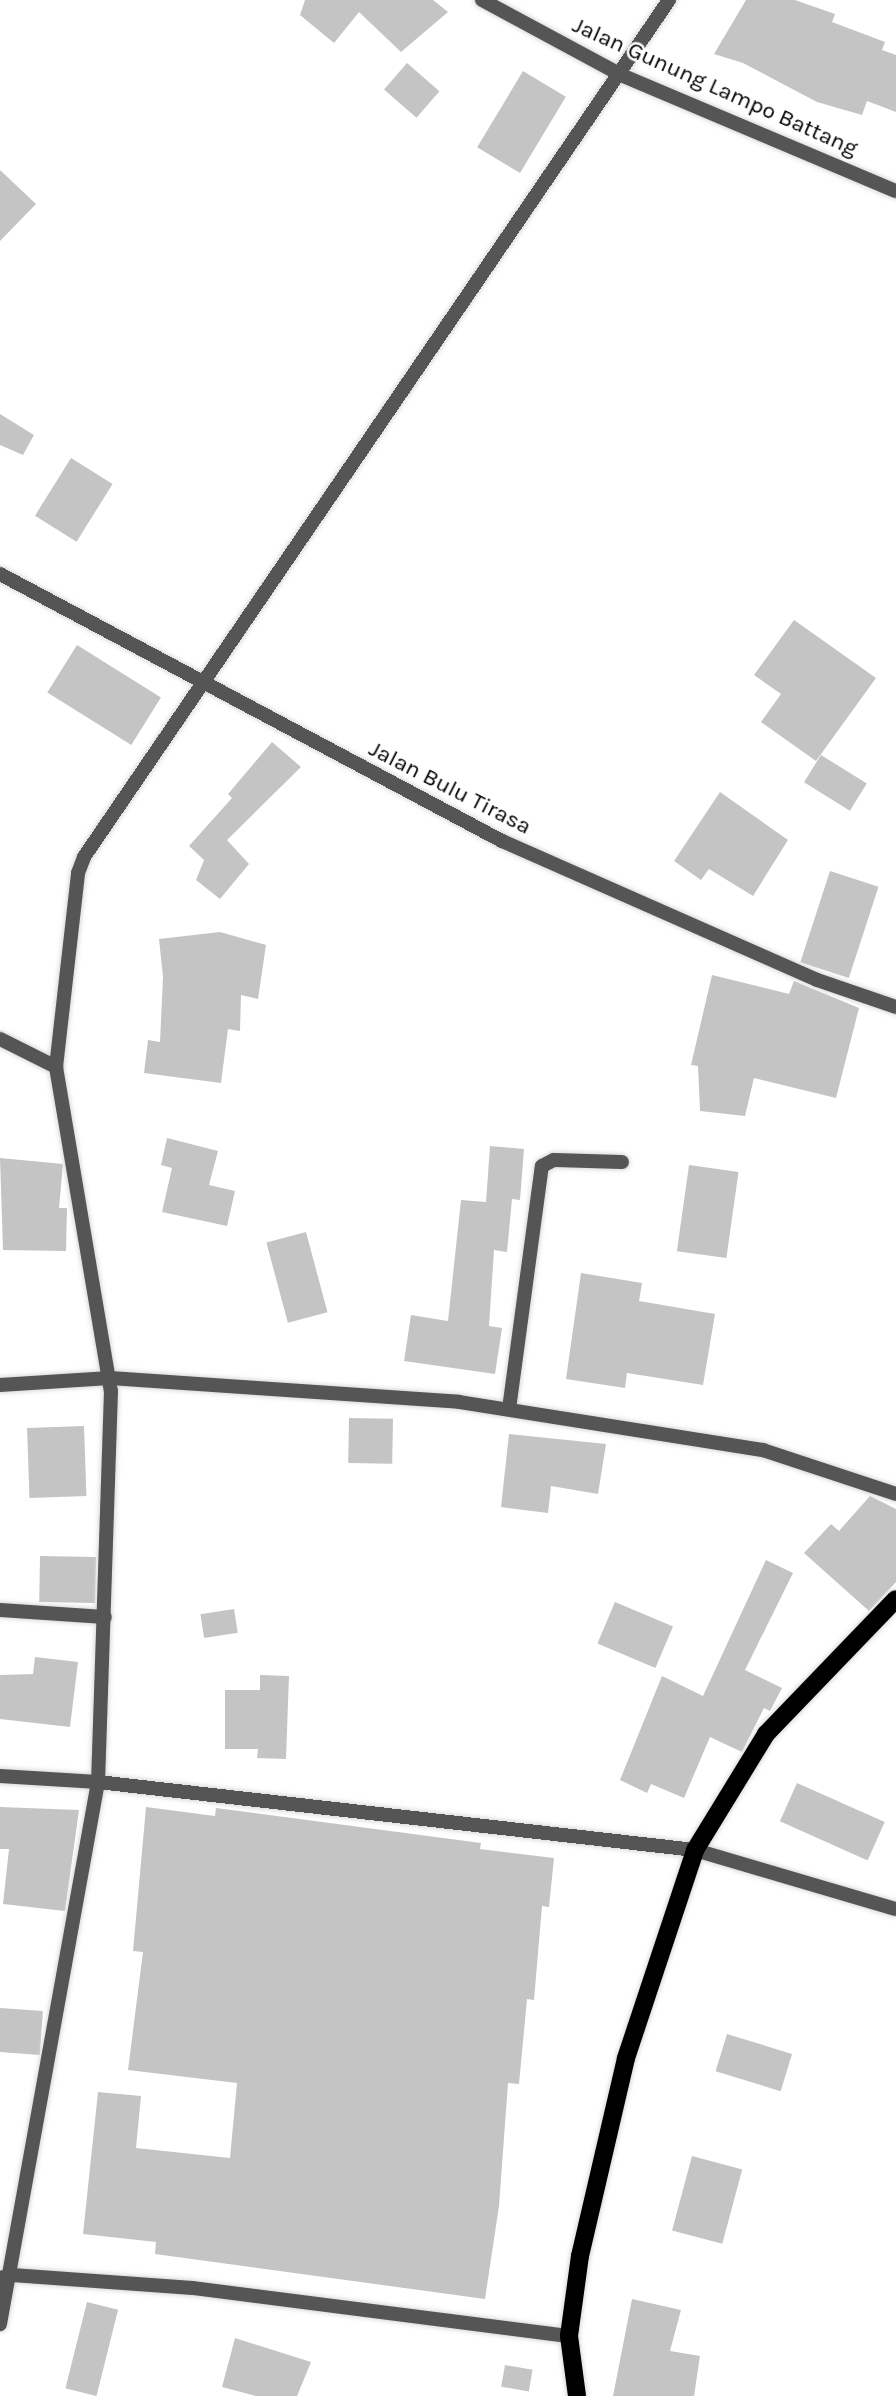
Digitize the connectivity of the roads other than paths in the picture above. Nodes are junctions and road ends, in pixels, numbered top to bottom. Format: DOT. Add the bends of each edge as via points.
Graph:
graph roads {
  1 [pos="482,0"];
  2 [pos="669,0"];
  3 [pos="621,75"];
  4 [pos="896,191"];
  5 [pos="0,574"];
  6 [pos="202,685"];
  7 [pos="896,1007"];
  8 [pos="0,1039"];
  9 [pos="56,1067"];
  10 [pos="622,1163"];
  11 [pos="110,1378"];
  12 [pos="0,1385"];
  13 [pos="509,1409"];
  14 [pos="896,1494"];
  15 [pos="896,1599"];
  16 [pos="0,1610"];
  17 [pos="105,1618"];
  18 [pos="0,1776"];
  19 [pos="98,1782"];
  20 [pos="695,1850"];
  21 [pos="896,1909"];
  22 [pos="6,2277"];
  23 [pos="0,2324"];
  24 [pos="569,2336"];
  25 [pos="577,2396"];
  1 -- 3 [label="street, Jalan Gunung Lampo Battang"];
  2 -- 3 [label="street"];
  3 -- 4 [label="street, Jalan Gunung Lampo Battang"];
  3 -- 6 [label="street"];
  5 -- 6 [label="street, Jalan Bulu Tirasa"];
  6 -- 7 [label="street, Jalan Bulu Tirasa" via="502,841 817,980"];
  6 -- 9 [label="street" via="84,857 78,873"];
  8 -- 9 [label="street"];
  9 -- 11 [label="street"];
  10 -- 13 [label="street" via="554,1160 542,1166"];
  11 -- 12 [label="street"];
  11 -- 13 [label="street" via="418,1397"];
  11 -- 17 [label="street"];
  13 -- 14 [label="street" via="763,1450"];
  15 -- 20 [label="main road" via="766,1734"];
  16 -- 17 [label="street"];
  17 -- 19 [label="street"];
  18 -- 19 [label="street"];
  19 -- 20 [label="street"];
  19 -- 22 [label="street"];
  20 -- 21 [label="street"];
  20 -- 24 [label="main road" via="626,2058 580,2256"];
  22 -- 23 [label="street"];
  22 -- 24 [label="street" via="193,2288"];
  24 -- 25 [label="main road"];
}
